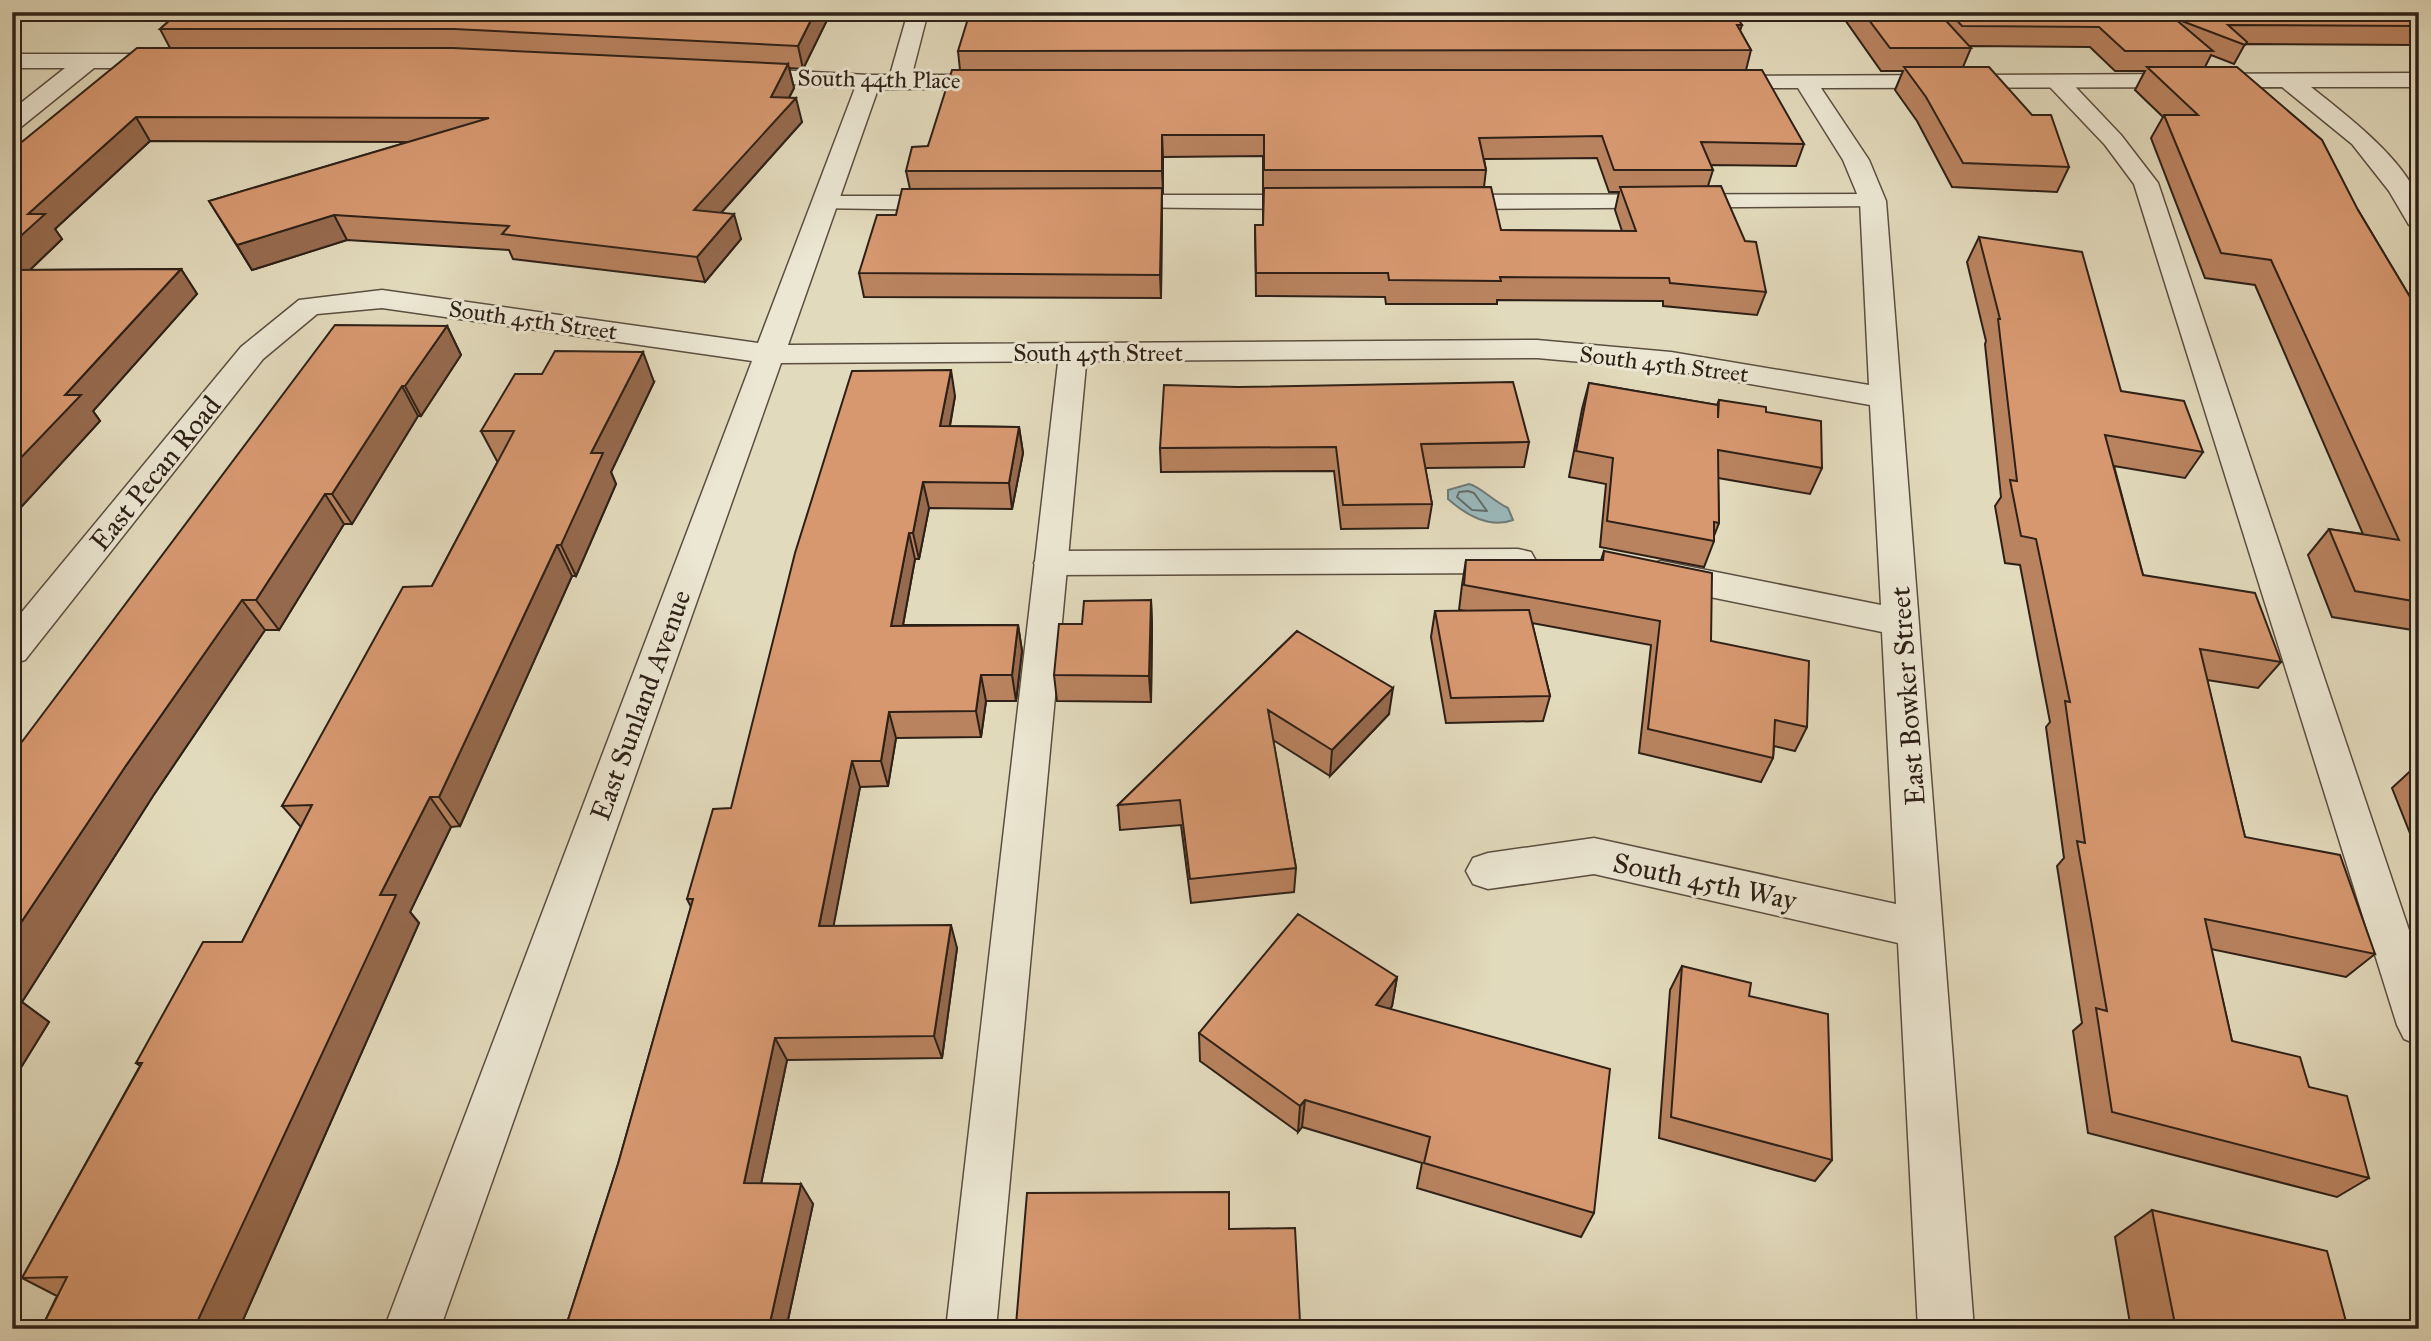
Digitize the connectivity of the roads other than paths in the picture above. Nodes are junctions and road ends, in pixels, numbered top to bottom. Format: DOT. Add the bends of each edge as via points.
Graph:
graph roads {
  1 [pos="918,12"];
  2 [pos="12,61"];
  3 [pos="88,61"];
  4 [pos="199,61"];
  5 [pos="720,74"];
  6 [pos="2288,80"];
  7 [pos="2419,80"];
  8 [pos="1694,81"];
  9 [pos="1805,81"];
  10 [pos="2057,81"];
  11 [pos="884,82"];
  12 [pos="1025,82"];
  13 [pos="12,122"];
  14 [pos="1873,201"];
  15 [pos="972,202"];
  16 [pos="1097,202"];
  17 [pos="1334,202"];
  18 [pos="1417,202"];
  19 [pos="824,203"];
  20 [pos="2419,219"];
  21 [pos="309,306"];
  22 [pos="768,354"];
  23 [pos="1073,354"];
  24 [pos="1887,398"];
  25 [pos="1558,561"];
  26 [pos="1052,563"];
  27 [pos="1625,566"];
  28 [pos="1902,623"];
  29 [pos="12,650"];
  30 [pos="1488,871"];
  31 [pos="1922,929"];
  32 [pos="2419,1025"];
  33 [pos="412,1329"];
  34 [pos="971,1329"];
  35 [pos="1946,1329"];
  1 -- 11 [label="lane"];
  2 -- 3 [label="street"];
  3 -- 4 [label="street"];
  3 -- 13 [label="street"];
  5 -- 11 [label="street, South 44th Place"];
  6 -- 7 [label="street"];
  6 -- 10 [label="street"];
  6 -- 20 [label="street" via="2361,139"];
  8 -- 9 [label="street"];
  9 -- 10 [label="street"];
  9 -- 14 [label="street, East Bowker Street" via="1856,160"];
  10 -- 32 [label="lane" via="2113,139 2146,183"];
  11 -- 12 [label="street, South 44th Place"];
  11 -- 19 [label="street, East Sunland Avenue"];
  14 -- 18 [label="lane"];
  14 -- 24 [label="street, East Bowker Street"];
  15 -- 19 [label="lane"];
  16 -- 17 [label="lane"];
  19 -- 22 [label="street, East Sunland Avenue"];
  21 -- 22 [label="street, South 45th Street" via="383,299"];
  21 -- 29 [label="street, East Pecan Road" via="252,353"];
  22 -- 23 [label="street, South 45th Street"];
  22 -- 33 [label="street, East Sunland Avenue"];
  23 -- 24 [label="street, South 45th Street" via="1537,349 1671,361"];
  23 -- 26 [label="lane"];
  24 -- 28 [label="street, East Bowker Street"];
  25 -- 26 [label="street"];
  26 -- 34 [label="lane"];
  27 -- 28 [label="street"];
  28 -- 31 [label="street, East Bowker Street"];
  30 -- 31 [label="street, South 45th Way" via="1594,856"];
  31 -- 35 [label="street, East Bowker Street"];
}
